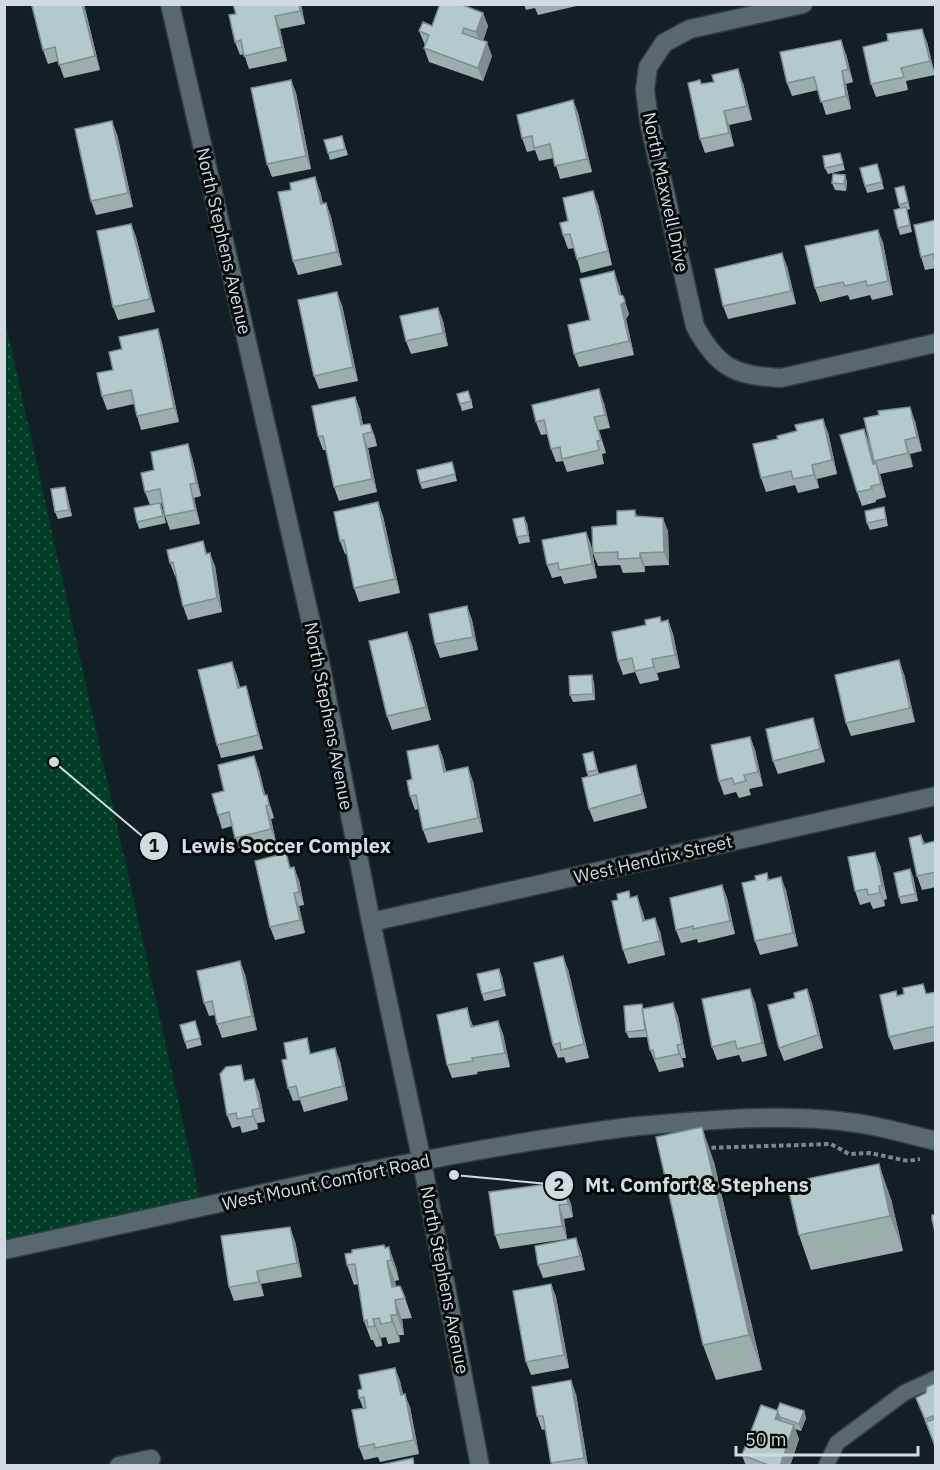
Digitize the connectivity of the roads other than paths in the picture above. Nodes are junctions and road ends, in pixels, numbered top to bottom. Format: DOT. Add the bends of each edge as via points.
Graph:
graph roads {
  1 [pos="170,4"];
  2 [pos="803,4"];
  3 [pos="936,344"];
  4 [pos="936,796"];
  5 [pos="370,922"];
  6 [pos="936,1141"];
  7 [pos="422,1162"];
  8 [pos="4,1250"];
  9 [pos="936,1378"];
  10 [pos="151,1459"];
  11 [pos="119,1466"];
  12 [pos="480,1466"];
  13 [pos="826,1466"];
  1 -- 5 [label="street, North Stephens Avenue" via="320,662"];
  2 -- 3 [label="street, North Maxwell Drive" via="690,29 664,44 648,67 645,90 649,121 695,326 708,350 730,368 754,377 781,378"];
  4 -- 5 [label="street, West Hendrix Street"];
  5 -- 7 [label="street, North Stephens Avenue"];
  6 -- 7 [label="street, West Mount Comfort Road" via="871,1126 794,1119 692,1121 566,1135"];
  7 -- 8 [label="street, West Mount Comfort Road"];
  7 -- 12 [label="street, North Stephens Avenue"];
  9 -- 13 [label="lane" via="904,1393 837,1443"];
  10 -- 11 [label="street"];
}
